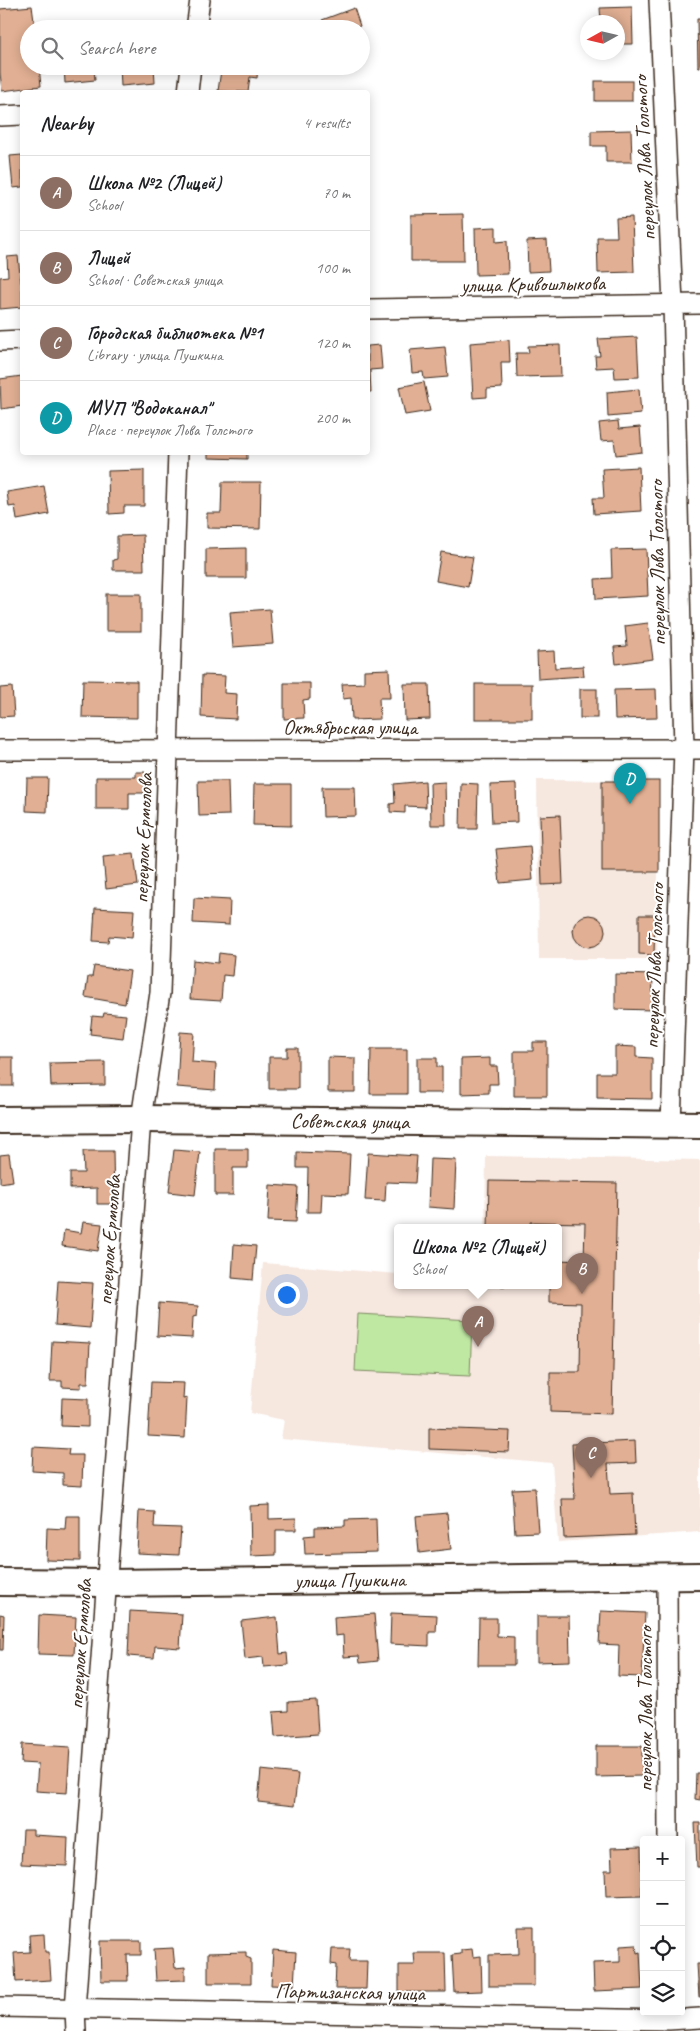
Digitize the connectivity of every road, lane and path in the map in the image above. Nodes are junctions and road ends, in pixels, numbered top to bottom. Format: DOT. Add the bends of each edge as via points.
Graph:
graph roads {
  1 [pos="200,0"];
  2 [pos="659,0"];
  3 [pos="197,20"];
  4 [pos="190,75"];
  5 [pos="188,90"];
  6 [pos="20,115"];
  7 [pos="0,116"];
  8 [pos="673,304"];
  9 [pos="700,304"];
  10 [pos="370,309"];
  11 [pos="20,340"];
  12 [pos="0,341"];
  13 [pos="178,455"];
  14 [pos="692,749"];
  15 [pos="0,750"];
  16 [pos="168,750"];
  17 [pos="140,1119"];
  18 [pos="0,1120"];
  19 [pos="671,1124"];
  20 [pos="700,1125"];
  21 [pos="700,1576"];
  22 [pos="667,1577"];
  23 [pos="0,1582"];
  24 [pos="107,1583"];
  25 [pos="668,1836"];
  26 [pos="0,2007"];
  27 [pos="75,2009"];
  28 [pos="700,2018"];
  29 [pos="669,2021"];
  30 [pos="76,2031"];
  1 -- 3 [label="street"];
  2 -- 8 [label="street, переулок Льва Толстого"];
  4 -- 5 [label="street"];
  6 -- 7 [label="street"];
  8 -- 9 [label="street, улица Кривошлыкова"];
  8 -- 10 [label="street, улица Кривошлыкова"];
  8 -- 14 [label="street, переулок Льва Толстого"];
  11 -- 12 [label="street"];
  13 -- 16 [label="street, переулок Ермолова"];
  14 -- 16 [label="street, Октябрьская улица"];
  14 -- 19 [label="street, переулок Льва Толстого"];
  15 -- 16 [label="street, Октябрьская улица"];
  16 -- 17 [label="street, переулок Ермолова" via="160,993"];
  17 -- 18 [label="main road, Советская улица"];
  17 -- 19 [label="main road, Советская улица"];
  17 -- 24 [label="street, переулок Ермолова"];
  19 -- 20 [label="main road, Советская улица"];
  21 -- 22 [label="main road, улица Пушкина"];
  22 -- 24 [label="main road, улица Пушкина"];
  22 -- 25 [label="street, переулок Льва Толстого"];
  23 -- 24 [label="main road, улица Пушкина"];
  24 -- 27 [label="street, переулок Ермолова"];
  26 -- 27 [label="street, Партизанская улица"];
  27 -- 29 [label="street, Партизанская улица"];
  27 -- 30 [label="street, переулок Ермолова"];
  28 -- 29 [label="street, Партизанская улица"];
}
